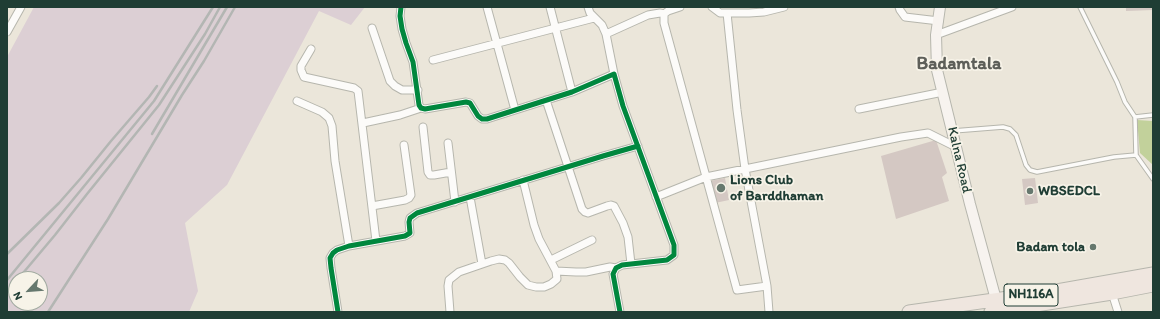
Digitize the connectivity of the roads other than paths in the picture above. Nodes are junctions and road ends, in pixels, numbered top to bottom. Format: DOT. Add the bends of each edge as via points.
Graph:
graph roads {
  1 [pos="21,7"];
  2 [pos="401,7"];
  3 [pos="487,7"];
  4 [pos="550,7"];
  5 [pos="588,7"];
  6 [pos="680,7"];
  7 [pos="712,7"];
  8 [pos="784,7"];
  9 [pos="899,7"];
  10 [pos="940,7"];
  11 [pos="1012,7"];
  12 [pos="1080,7"];
  13 [pos="727,13"];
  14 [pos="664,14"];
  15 [pos="594,18"];
  16 [pos="939,21"];
  17 [pos="372,28"];
  18 [pos="555,29"];
  19 [pos="7,32"];
  20 [pos="606,34"];
  21 [pos="936,35"];
  22 [pos="496,44"];
  23 [pos="311,49"];
  24 [pos="433,60"];
  25 [pos="614,74"];
  26 [pos="418,90"];
  27 [pos="572,92"];
  28 [pos="943,92"];
  29 [pos="546,100"];
  30 [pos="297,101"];
  31 [pos="421,108"];
  32 [pos="860,109"];
  33 [pos="515,110"];
  34 [pos="1153,115"];
  35 [pos="1135,117"];
  36 [pos="363,123"];
  37 [pos="423,127"];
  38 [pos="952,131"];
  39 [pos="448,143"];
  40 [pos="404,145"];
  41 [pos="638,146"];
  42 [pos="956,147"];
  43 [pos="1136,155"];
  44 [pos="568,167"];
  45 [pos="745,169"];
  46 [pos="451,172"];
  47 [pos="706,177"];
  48 [pos="1153,179"];
  49 [pos="523,180"];
  50 [pos="470,197"];
  51 [pos="656,197"];
  52 [pos="455,202"];
  53 [pos="372,206"];
  54 [pos="592,240"];
  55 [pos="376,241"];
  56 [pos="348,246"];
  57 [pos="551,260"];
  58 [pos="482,264"];
  59 [pos="631,264"];
  60 [pos="616,268"];
  61 [pos="556,271"];
  62 [pos="1153,274"];
  63 [pos="1153,285"];
  64 [pos="767,286"];
  65 [pos="1112,293"];
  66 [pos="999,309"];
  67 [pos="338,312"];
  68 [pos="450,312"];
  69 [pos="620,312"];
  70 [pos="769,312"];
  71 [pos="909,312"];
  72 [pos="1118,312"];
  1 -- 19 [label="street"];
  2 -- 26 [label="street" via="402,29 413,62"];
  3 -- 22 [label="street"];
  4 -- 18 [label="street"];
  5 -- 15 [label="street"];
  6 -- 14 [label="street"];
  7 -- 13 [label="street" via="720,13"];
  8 -- 13 [label="street" via="764,12"];
  9 -- 16 [label="street" via="905,17"];
  10 -- 16 [label="street, Kalna Road"];
  11 -- 21 [label="street"];
  12 -- 35 [label="lane" via="1125,102"];
  13 -- 45 [label="street"];
  14 -- 20 [label="street" via="648,15"];
  14 -- 47 [label="street" via="664,23"];
  15 -- 18 [label="street"];
  15 -- 20 [label="street" via="602,25"];
  16 -- 21 [label="street, Kalna Road"];
  17 -- 26 [label="street" via="390,81 402,90"];
  18 -- 22 [label="street"];
  18 -- 27 [label="street"];
  20 -- 25 [label="street"];
  21 -- 28 [label="street, Kalna Road" via="937,70"];
  22 -- 24 [label="street"];
  22 -- 33 [label="street"];
  23 -- 36 [label="street" via="301,70 304,77 358,91"];
  25 -- 27 [label="street"];
  25 -- 41 [label="street"];
  26 -- 31 [label="street"];
  27 -- 29 [label="street"];
  28 -- 32 [label="street"];
  28 -- 38 [label="street, Kalna Road"];
  29 -- 33 [label="street"];
  29 -- 44 [label="street"];
  30 -- 56 [label="street" via="322,112 329,118 332,126 334,161"];
  31 -- 33 [label="street" via="466,102 470,103 482,119"];
  31 -- 36 [label="street"];
  34 -- 35 [label="lane"];
  35 -- 43 [label="lane"];
  36 -- 53 [label="street"];
  37 -- 46 [label="street" via="428,172 434,175"];
  38 -- 42 [label="street, Kalna Road"];
  38 -- 43 [label="lane" via="1003,127 1010,129 1016,135 1026,165 1030,170 1037,172"];
  39 -- 46 [label="street"];
  40 -- 53 [label="street" via="411,195 405,200"];
  41 -- 44 [label="street"];
  41 -- 51 [label="street"];
  42 -- 45 [label="street" via="928,133"];
  42 -- 66 [label="street, Kalna Road"];
  43 -- 48 [label="lane"];
  44 -- 49 [label="street"];
  44 -- 59 [label="street" via="584,212 611,205 616,210 628,237"];
  45 -- 47 [label="street"];
  45 -- 64 [label="street"];
  46 -- 52 [label="street"];
  47 -- 51 [label="street"];
  47 -- 64 [label="street" via="738,290"];
  49 -- 50 [label="street"];
  49 -- 57 [label="street" via="534,225"];
  50 -- 52 [label="street"];
  50 -- 58 [label="street"];
  51 -- 59 [label="street" via="674,245 674,255 667,260"];
  52 -- 55 [label="street" via="412,216 408,235"];
  53 -- 55 [label="street"];
  54 -- 57 [label="street"];
  55 -- 56 [label="street"];
  56 -- 67 [label="street" via="337,250 330,258"];
  57 -- 61 [label="street"];
  58 -- 61 [label="street" via="504,260 528,285 536,287 551,284 557,279"];
  58 -- 68 [label="street" via="459,272 449,280"];
  59 -- 60 [label="street" via="622,264"];
  60 -- 61 [label="street" via="567,273"];
  60 -- 69 [label="street" via="613,274"];
  62 -- 66 [label="highway, NH116A"];
  63 -- 65 [label="highway, NH116A"];
  64 -- 70 [label="street"];
  65 -- 66 [label="highway, NH116A"];
  65 -- 72 [label="street"];
  66 -- 71 [label="highway, NH116A"];
}
